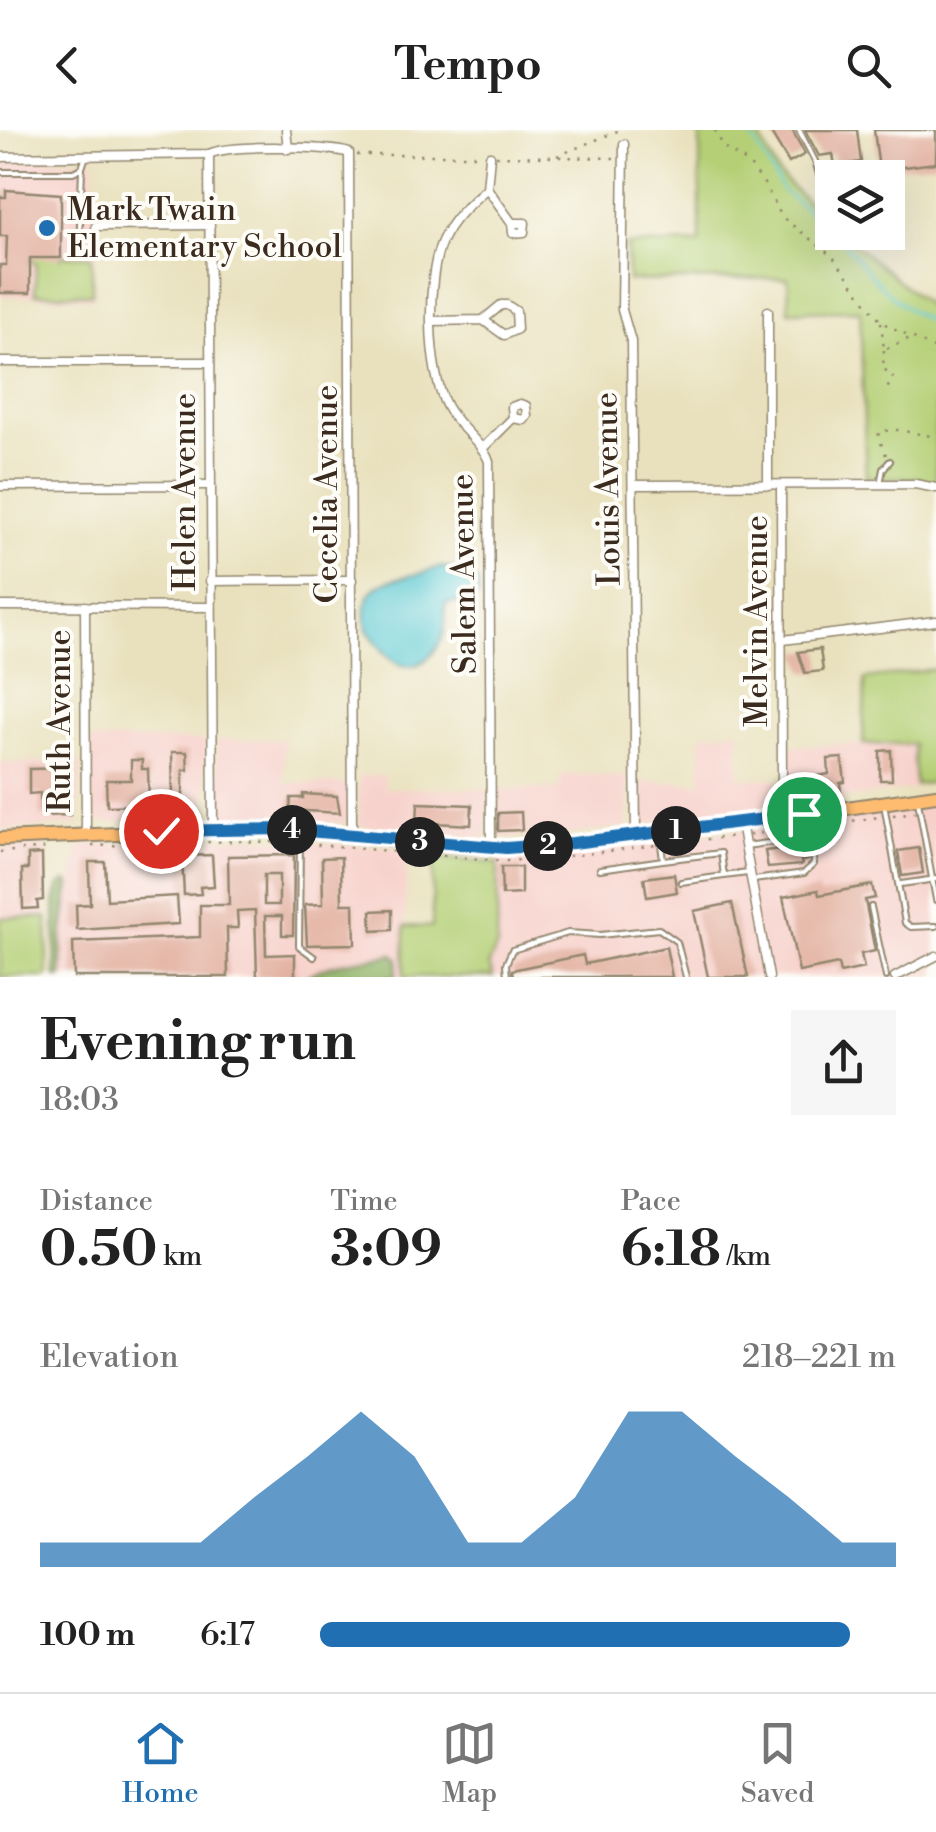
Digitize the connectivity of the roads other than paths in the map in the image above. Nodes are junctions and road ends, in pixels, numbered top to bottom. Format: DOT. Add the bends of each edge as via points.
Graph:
graph roads {
  1 [pos="286,130"];
  2 [pos="799,130"];
  3 [pos="624,144"];
  4 [pos="288,149"];
  5 [pos="209,154"];
  6 [pos="87,156"];
  7 [pos="490,156"];
  8 [pos="0,157"];
  9 [pos="815,160"];
  10 [pos="82,168"];
  11 [pos="0,172"];
  12 [pos="486,188"];
  13 [pos="512,222"];
  14 [pos="210,225"];
  15 [pos="96,226"];
  16 [pos="79,252"];
  17 [pos="768,310"];
  18 [pos="483,320"];
  19 [pos="432,322"];
  20 [pos="0,362"];
  21 [pos="209,362"];
  22 [pos="513,418"];
  23 [pos="482,449"];
  24 [pos="890,461"];
  25 [pos="634,484"];
  26 [pos="880,484"];
  27 [pos="212,485"];
  28 [pos="768,485"];
  29 [pos="781,485"];
  30 [pos="0,486"];
  31 [pos="936,488"];
  32 [pos="210,580"];
  33 [pos="352,580"];
  34 [pos="0,606"];
  35 [pos="85,606"];
  36 [pos="211,608"];
  37 [pos="936,621"];
  38 [pos="784,640"];
  39 [pos="936,795"];
  40 [pos="919,804"];
  41 [pos="885,810"];
  42 [pos="785,817"];
  43 [pos="741,823"];
  44 [pos="212,829"];
  45 [pos="300,830"];
  46 [pos="659,833"];
  47 [pos="86,835"];
  48 [pos="352,835"];
  49 [pos="636,836"];
  50 [pos="0,839"];
  51 [pos="744,846"];
  52 [pos="491,848"];
  53 [pos="663,860"];
  54 [pos="600,868"];
  55 [pos="724,876"];
  56 [pos="749,877"];
  57 [pos="934,879"];
  58 [pos="681,882"];
  59 [pos="899,884"];
  60 [pos="936,900"];
  61 [pos="871,906"];
  62 [pos="936,926"];
  63 [pos="936,956"];
  64 [pos="314,957"];
  65 [pos="507,977"];
  66 [pos="686,977"];
  67 [pos="768,977"];
  68 [pos="886,977"];
  69 [pos="896,977"];
  1 -- 4 [label="street"];
  2 -- 9 [label="lane"];
  3 -- 25 [label="street, Louis Avenue" via="622,310 631,341"];
  4 -- 5 [label="street"];
  4 -- 33 [label="street, Cecelia Avenue" via="350,156"];
  5 -- 6 [label="street"];
  5 -- 14 [label="street, Helen Avenue"];
  6 -- 8 [label="street"];
  6 -- 10 [label="lane"];
  7 -- 12 [label="street"];
  10 -- 11 [label="lane"];
  10 -- 16 [label="lane"];
  12 -- 13 [label="street"];
  12 -- 19 [label="street, Salem Avenue" via="443,238 434,267"];
  14 -- 15 [label="street"];
  14 -- 21 [label="street, Helen Avenue"];
  17 -- 28 [label="street, Melvin Avenue"];
  18 -- 18 [label="street" via="504,335 519,320 507,305"];
  18 -- 19 [label="street"];
  19 -- 23 [label="street, Salem Avenue" via="441,394"];
  20 -- 21 [label="street"];
  21 -- 27 [label="street, Helen Avenue"];
  22 -- 23 [label="street"];
  23 -- 52 [label="street, Salem Avenue" via="488,462"];
  24 -- 26 [label="lane"];
  25 -- 28 [label="street"];
  25 -- 49 [label="street, Louis Avenue"];
  26 -- 29 [label="street"];
  26 -- 31 [label="street"];
  27 -- 30 [label="street"];
  27 -- 32 [label="street, Helen Avenue"];
  28 -- 29 [label="street"];
  29 -- 38 [label="street, Melvin Avenue"];
  32 -- 33 [label="street"];
  32 -- 36 [label="street, Helen Avenue"];
  33 -- 48 [label="street, Cecelia Avenue"];
  34 -- 35 [label="street"];
  35 -- 36 [label="street"];
  35 -- 47 [label="street, Ruth Avenue"];
  36 -- 44 [label="street, Helen Avenue"];
  37 -- 38 [label="street"];
  38 -- 42 [label="street, Melvin Avenue"];
  39 -- 40 [label="main road"];
  40 -- 41 [label="main road"];
  40 -- 57 [label="lane"];
  41 -- 42 [label="main road"];
  41 -- 59 [label="lane"];
  42 -- 43 [label="main road"];
  43 -- 46 [label="main road"];
  43 -- 51 [label="street"];
  44 -- 45 [label="main road"];
  44 -- 47 [label="main road"];
  45 -- 48 [label="main road"];
  45 -- 64 [label="lane" via="299,946"];
  46 -- 49 [label="main road"];
  46 -- 53 [label="lane"];
  47 -- 50 [label="main road"];
  48 -- 52 [label="main road"];
  49 -- 52 [label="main road"];
  51 -- 56 [label="street"];
  51 -- 56 [label="lane" via="805,838 816,857 804,873"];
  53 -- 54 [label="lane"];
  53 -- 55 [label="lane" via="722,853"];
  55 -- 56 [label="lane"];
  55 -- 58 [label="lane"];
  56 -- 67 [label="street"];
  57 -- 59 [label="lane"];
  57 -- 60 [label="lane"];
  59 -- 62 [label="lane" via="905,923"];
  61 -- 68 [label="lane"];
  63 -- 69 [label="street"];
  65 -- 66 [label="lane" via="512,950 568,934 659,930 677,942"];
}
